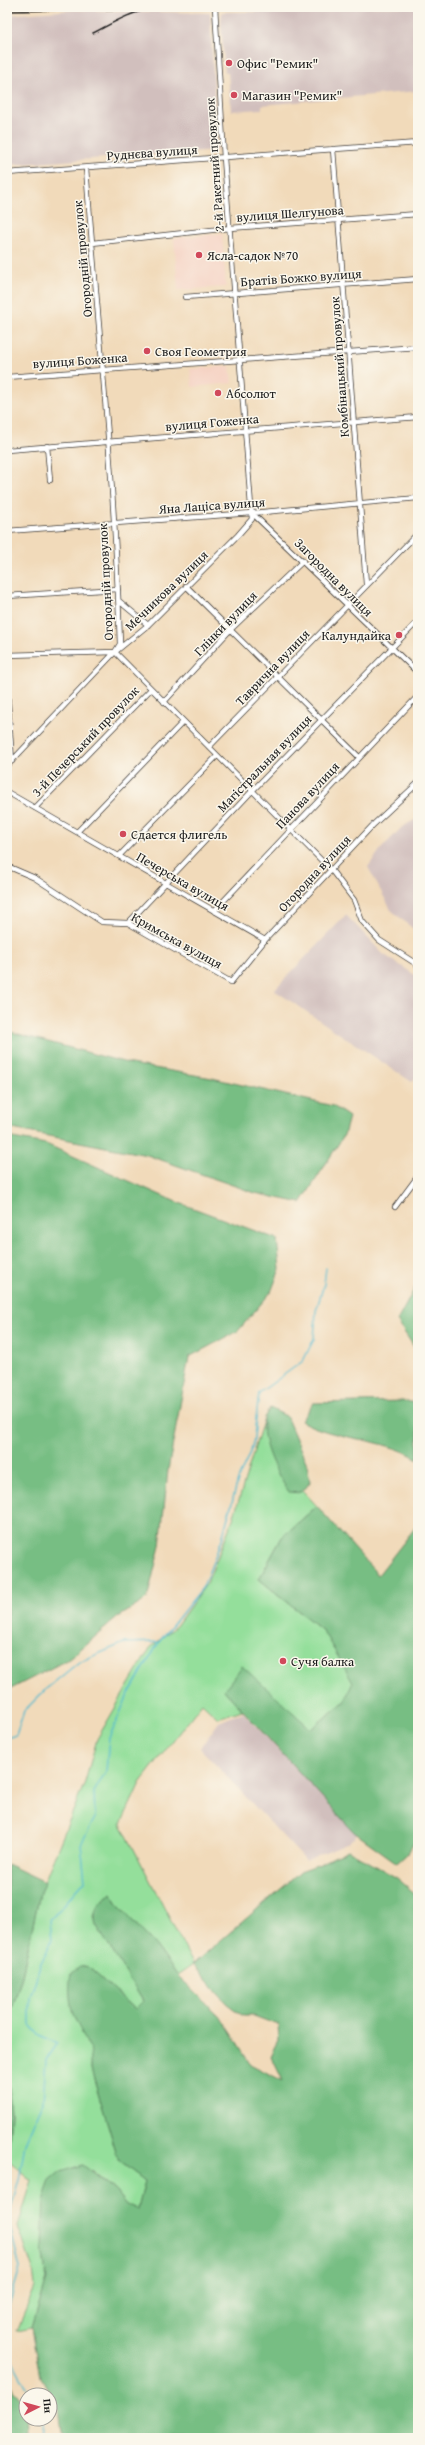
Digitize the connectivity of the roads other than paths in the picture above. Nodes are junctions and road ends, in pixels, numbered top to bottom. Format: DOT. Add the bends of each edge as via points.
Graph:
graph roads {
  1 [pos="215,7"];
  2 [pos="418,143"];
  3 [pos="332,149"];
  4 [pos="224,158"];
  5 [pos="86,168"];
  6 [pos="7,173"];
  7 [pos="418,214"];
  8 [pos="338,220"];
  9 [pos="230,228"];
  10 [pos="92,243"];
  11 [pos="418,279"];
  12 [pos="344,285"];
  13 [pos="234,294"];
  14 [pos="185,297"];
  15 [pos="418,347"];
  16 [pos="347,352"];
  17 [pos="240,361"];
  18 [pos="103,370"];
  19 [pos="7,377"];
  20 [pos="418,417"];
  21 [pos="354,421"];
  22 [pos="245,431"];
  23 [pos="109,441"];
  24 [pos="47,446"];
  25 [pos="7,450"];
  26 [pos="50,480"];
  27 [pos="418,498"];
  28 [pos="359,504"];
  29 [pos="252,513"];
  30 [pos="113,523"];
  31 [pos="7,531"];
  32 [pos="418,533"];
  33 [pos="303,561"];
  34 [pos="366,584"];
  35 [pos="186,586"];
  36 [pos="118,589"];
  37 [pos="7,596"];
  38 [pos="119,601"];
  39 [pos="347,607"];
  40 [pos="418,621"];
  41 [pos="148,625"];
  42 [pos="230,630"];
  43 [pos="391,648"];
  44 [pos="115,652"];
  45 [pos="7,655"];
  46 [pos="418,673"];
  47 [pos="277,676"];
  48 [pos="7,688"];
  49 [pos="151,689"];
  50 [pos="418,696"];
  51 [pos="8,701"];
  52 [pos="164,702"];
  53 [pos="321,720"];
  54 [pos="182,722"];
  55 [pos="209,747"];
  56 [pos="217,756"];
  57 [pos="358,756"];
  58 [pos="12,761"];
  59 [pos="7,766"];
  60 [pos="418,783"];
  61 [pos="253,790"];
  62 [pos="7,792"];
  63 [pos="35,808"];
  64 [pos="292,829"];
  65 [pos="77,832"];
  66 [pos="119,856"];
  67 [pos="7,866"];
  68 [pos="332,871"];
  69 [pos="164,883"];
  70 [pos="214,911"];
  71 [pos="128,923"];
  72 [pos="265,940"];
  73 [pos="418,965"];
  74 [pos="231,982"];
  75 [pos="418,1176"];
  76 [pos="395,1208"];
  1 -- 4 [label="street, 2-й Ракетний провулок"];
  2 -- 3 [label="street, Руднєва вулиця"];
  3 -- 4 [label="street, Руднєва вулиця"];
  3 -- 8 [label="street, Комбінацький провулок"];
  4 -- 5 [label="street, Руднєва вулиця"];
  4 -- 9 [label="street, 2-й Ракетний провулок"];
  5 -- 6 [label="street, Руднєва вулиця"];
  5 -- 10 [label="street, Огородній провулок"];
  7 -- 8 [label="street, вулиця Шелгунова"];
  8 -- 9 [label="street, вулиця Шелгунова"];
  8 -- 12 [label="street, Комбінацький провулок"];
  9 -- 10 [label="street, вулиця Шелгунова"];
  9 -- 13 [label="street, 2-й Ракетний провулок"];
  10 -- 18 [label="street, Огородній провулок"];
  11 -- 12 [label="street, Братів Божко вулиця"];
  12 -- 13 [label="street, Братів Божко вулиця"];
  12 -- 16 [label="street, Комбінацький провулок"];
  13 -- 14 [label="street, Братів Божко вулиця"];
  13 -- 17 [label="street, 2-й Ракетний провулок"];
  15 -- 16 [label="street, вулиця Боженка"];
  16 -- 17 [label="street, вулиця Боженка"];
  16 -- 21 [label="street, Комбінацький провулок"];
  17 -- 18 [label="street, вулиця Боженка"];
  17 -- 22 [label="street, 2-й Ракетний провулок"];
  18 -- 19 [label="street, вулиця Боженка"];
  18 -- 23 [label="street, Огородній провулок"];
  20 -- 21 [label="street, вулиця Гоженка"];
  21 -- 22 [label="street, вулиця Гоженка"];
  21 -- 28 [label="street, Комбінацький провулок"];
  22 -- 23 [label="street, вулиця Гоженка"];
  22 -- 29 [label="street, 2-й Ракетний провулок"];
  23 -- 24 [label="street, вулиця Гоженка"];
  23 -- 30 [label="street, Огородній провулок"];
  24 -- 25 [label="street, вулиця Гоженка"];
  24 -- 26 [label="street"];
  27 -- 28 [label="street, Яна Лаціса вулиця"];
  28 -- 29 [label="street, Яна Лаціса вулиця"];
  28 -- 34 [label="street, Комбінацький провулок"];
  29 -- 30 [label="street, Яна Лаціса вулиця"];
  29 -- 33 [label="street, Загородна вулиця"];
  29 -- 35 [label="street, Мечникова вулиця" via="252,519 238,535"];
  30 -- 31 [label="street, Яна Лаціса вулиця"];
  30 -- 36 [label="street, Огородній провулок"];
  32 -- 34 [label="street, Таврична вулиця"];
  33 -- 39 [label="street, Загородна вулиця"];
  33 -- 42 [label="street, Глінки вулиця"];
  34 -- 39 [label="street, Таврична вулиця"];
  35 -- 41 [label="street, Мечникова вулиця"];
  35 -- 42 [label="street"];
  36 -- 37 [label="street"];
  36 -- 38 [label="street, Огородній провулок"];
  38 -- 41 [label="street"];
  38 -- 44 [label="street, Огородній провулок" via="120,644"];
  39 -- 43 [label="street, Загородна вулиця"];
  39 -- 47 [label="street, Таврична вулиця"];
  40 -- 43 [label="street, Магістральная вулиця"];
  41 -- 44 [label="street, Мечникова вулиця"];
  42 -- 47 [label="street"];
  42 -- 52 [label="street, Глінки вулиця"];
  43 -- 46 [label="street, Загородна вулиця"];
  43 -- 53 [label="street, Магістральная вулиця"];
  44 -- 45 [label="street"];
  44 -- 49 [label="street, Огородній провулок"];
  44 -- 58 [label="street, Мечникова вулиця"];
  47 -- 53 [label="street"];
  47 -- 55 [label="street, Таврична вулиця"];
  48 -- 51 [label="street"];
  49 -- 52 [label="street, Огородній провулок"];
  49 -- 63 [label="street, 3-й Печерський провулок"];
  50 -- 57 [label="street, Панова вулиця"];
  51 -- 58 [label="street"];
  52 -- 54 [label="street, Огородній провулок"];
  53 -- 57 [label="street"];
  53 -- 61 [label="street, Магістральная вулиця"];
  54 -- 55 [label="street, Огородній провулок"];
  54 -- 65 [label="street"];
  55 -- 56 [label="street, Огородній провулок"];
  56 -- 61 [label="street, Огородній провулок"];
  56 -- 66 [label="street"];
  57 -- 64 [label="street, Панова вулиця"];
  58 -- 59 [label="street, Мечникова вулиця"];
  60 -- 68 [label="street, Огородна вулиця" via="374,824"];
  61 -- 64 [label="street, Огородній провулок"];
  61 -- 69 [label="street, Магістральная вулиця"];
  62 -- 63 [label="street, Печерська вулиця"];
  63 -- 65 [label="street, Печерська вулиця"];
  64 -- 68 [label="street, Огородній провулок"];
  64 -- 70 [label="street, Панова вулиця"];
  65 -- 66 [label="street, Печерська вулиця"];
  66 -- 69 [label="street, Печерська вулиця"];
  67 -- 71 [label="street, Кримська вулиця" via="35,878 102,922"];
  68 -- 72 [label="street, Огородна вулиця"];
  68 -- 73 [label="street, Огородній провулок" via="354,900 362,921 379,940"];
  69 -- 70 [label="street, Печерська вулиця"];
  69 -- 71 [label="street, Магістральная вулиця"];
  70 -- 72 [label="street, Печерська вулиця"];
  71 -- 74 [label="street, Кримська вулиця"];
  72 -- 74 [label="street, Огородна вулиця"];
  75 -- 76 [label="street"];
}
